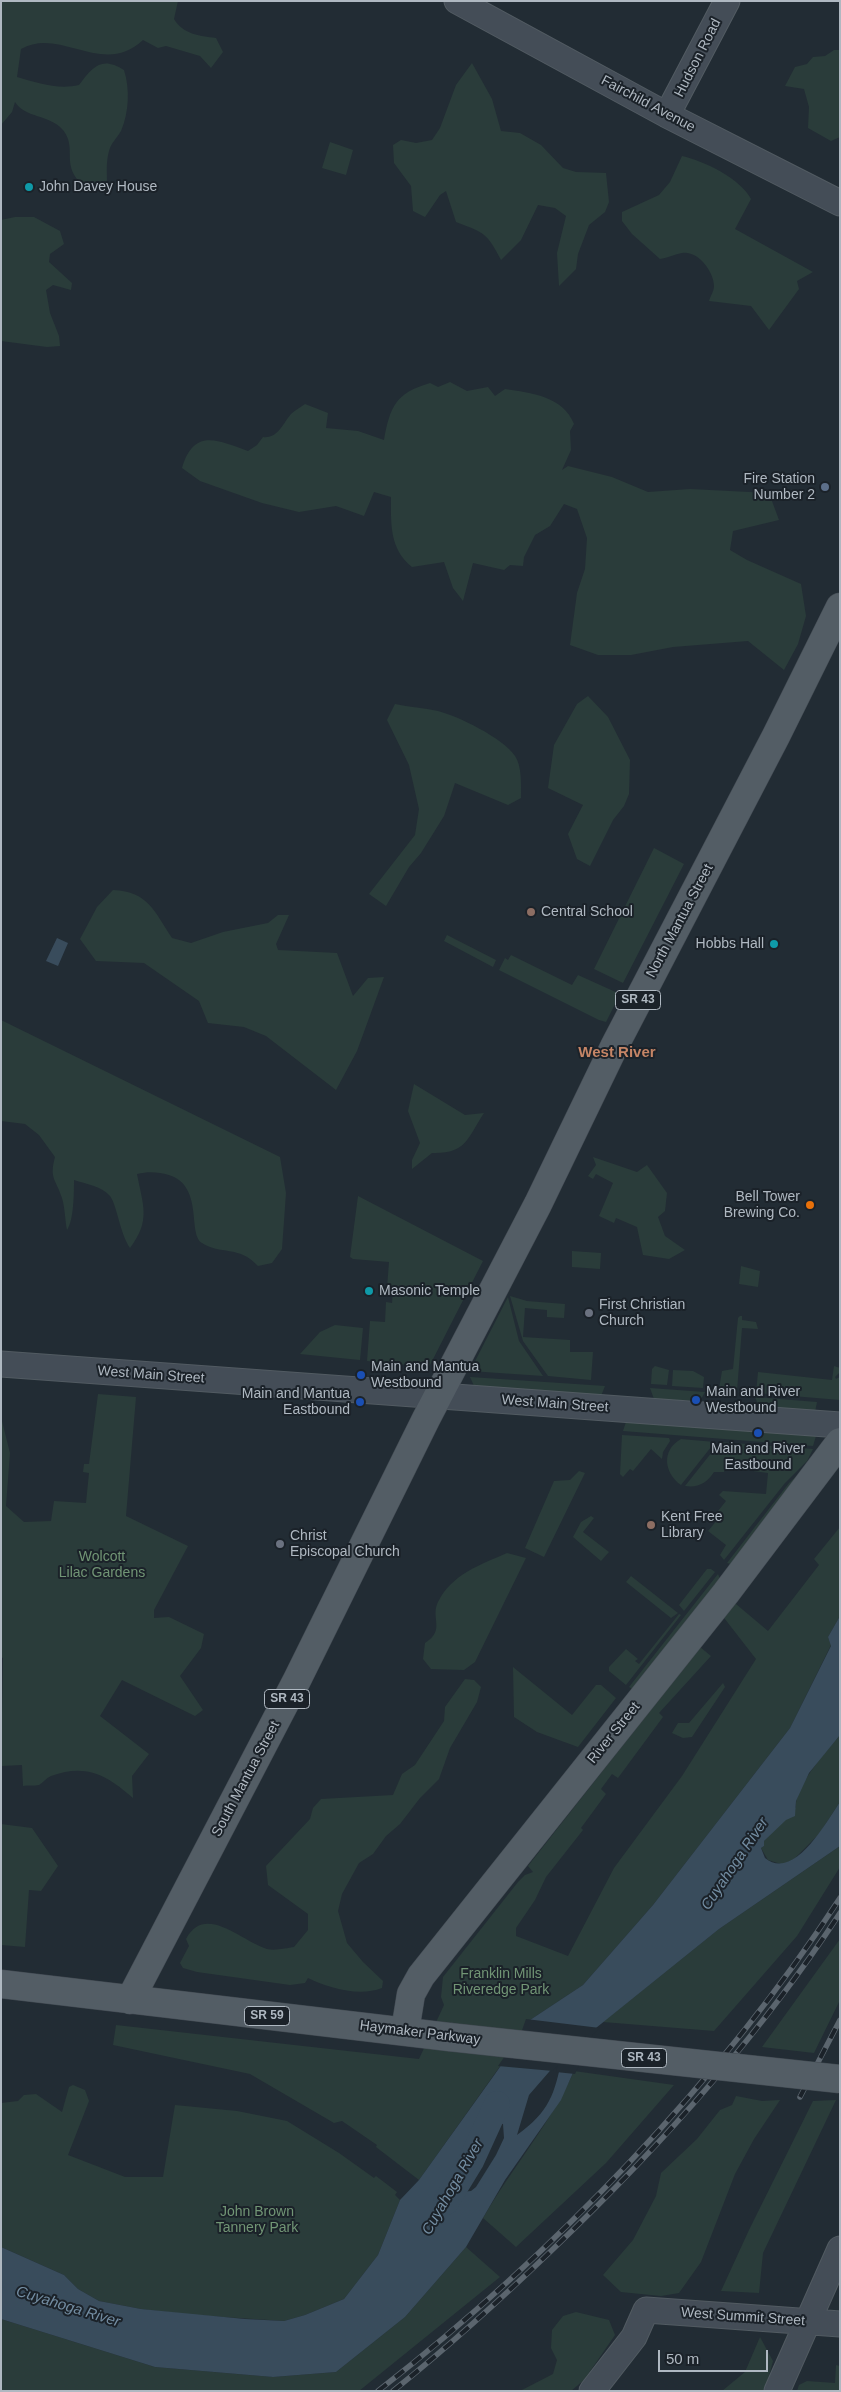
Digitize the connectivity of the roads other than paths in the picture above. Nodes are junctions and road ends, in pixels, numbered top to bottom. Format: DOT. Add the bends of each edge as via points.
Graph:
graph roads {
  1 [pos="457,1"];
  2 [pos="727,1"];
  3 [pos="667,115"];
  4 [pos="840,203"];
  5 [pos="840,606"];
  6 [pos="1,1364"];
  7 [pos="438,1395"];
  8 [pos="840,1425"];
  9 [pos="840,1442"];
  10 [pos="1,1984"];
  11 [pos="130,2000"];
  12 [pos="405,2031"];
  13 [pos="840,2079"];
  14 [pos="840,2249"];
  15 [pos="809,2322"];
  16 [pos="840,2324"];
  17 [pos="592,2391"];
  18 [pos="777,2391"];
  1 -- 3 [label="main road, Fairchild Avenue"];
  2 -- 3 [label="main road, Hudson Road"];
  3 -- 4 [label="main road, Fairchild Avenue"];
  5 -- 7 [label="main road, North Mantua Street / SR 43"];
  6 -- 7 [label="main road, West Main Street"];
  7 -- 8 [label="main road, West Main Street"];
  7 -- 11 [label="main road, South Mantua Street / SR 43" via="298,1680"];
  9 -- 12 [label="main road, River Street" via="726,1594 421,1976 410,2000"];
  10 -- 11 [label="main road, Haymaker Parkway / SR 59"];
  11 -- 12 [label="main road, Haymaker Parkway / SR 59"];
  12 -- 13 [label="main road, Haymaker Parkway / SR 43, bridge"];
  14 -- 15 [label="main road"];
  15 -- 16 [label="main road, West Summit Street"];
  15 -- 17 [label="main road, West Summit Street" via="646,2310 634,2337"];
  15 -- 18 [label="main road"];
}
